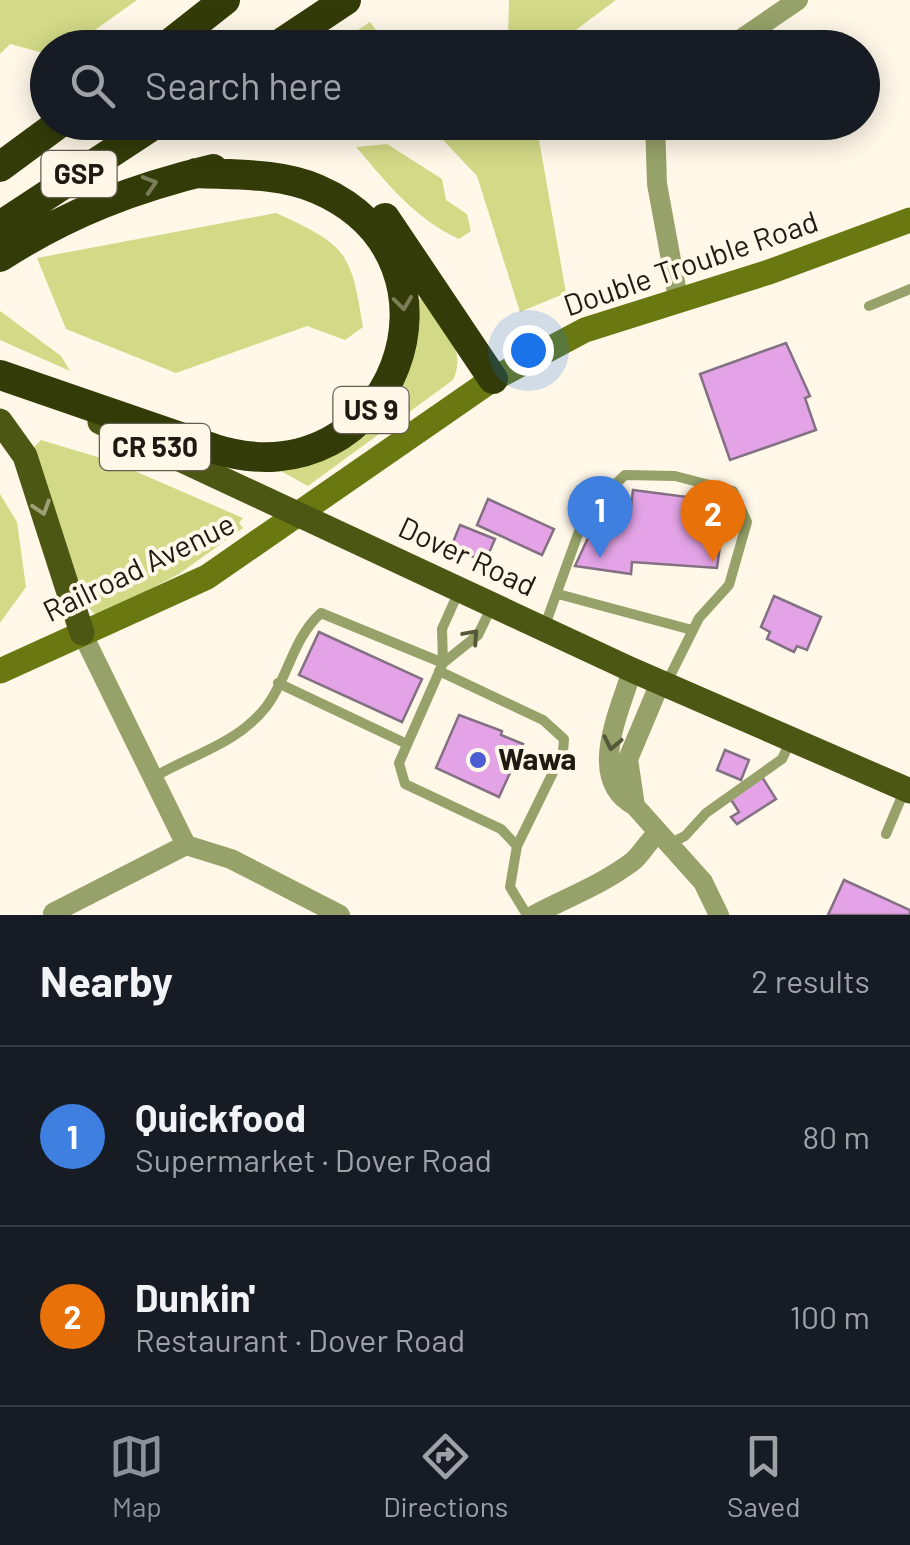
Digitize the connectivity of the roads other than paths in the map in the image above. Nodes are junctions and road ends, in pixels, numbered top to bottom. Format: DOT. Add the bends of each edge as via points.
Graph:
graph roads {
  1 [pos="225,0"];
  2 [pos="346,0"];
  3 [pos="798,0"];
  4 [pos="187,30"];
  5 [pos="301,30"];
  6 [pos="754,30"];
  7 [pos="37,140"];
  8 [pos="131,140"];
  9 [pos="656,140"];
  10 [pos="0,167"];
  11 [pos="196,173"];
  12 [pos="910,220"];
  13 [pos="0,226"];
  14 [pos="0,257"];
  15 [pos="910,289"];
  16 [pos="678,298"];
  17 [pos="869,306"];
  18 [pos="3,377"];
  19 [pos="494,380"];
  20 [pos="0,421"];
  21 [pos="300,514"];
  22 [pos="459,590"];
  23 [pos="558,594"];
  24 [pos="493,604"];
  25 [pos="544,628"];
  26 [pos="692,630"];
  27 [pos="82,633"];
  28 [pos="441,667"];
  29 [pos="632,670"];
  30 [pos="0,671"];
  31 [pos="278,684"];
  32 [pos="663,684"];
  33 [pos="792,739"];
  34 [pos="408,744"];
  35 [pos="154,776"];
  36 [pos="908,785"];
  37 [pos="635,806"];
  38 [pos="886,834"];
  39 [pos="666,842"];
  40 [pos="186,844"];
  41 [pos="517,846"];
  42 [pos="53,913"];
  43 [pos="340,915"];
  44 [pos="530,915"];
  45 [pos="719,915"];
  1 -- 4 [label="highway"];
  2 -- 5 [label="highway"];
  3 -- 6 [label="street"];
  7 -- 10 [label="highway, GSP"];
  8 -- 13 [label="highway, GSP"];
  9 -- 16 [label="street"];
  14 -- 11 [label="highway, US 9, one-way" via="90,206"];
  11 -- 18 [label="highway, US 9, one-way" via="317,188 353,210 378,238 397,272 405,323 400,356 376,405 322,446 270,459 215,449"];
  11 -- 19 [label="highway" via="265,161 319,170 348,185 409,248"];
  12 -- 16 [label="main road, Double Trouble Road"];
  15 -- 17 [label="lane"];
  16 -- 19 [label="main road, Double Trouble Road" via="585,330"];
  18 -- 21 [label="main road, Dover Road / CR 530"];
  19 -- 21 [label="main road, Double Trouble Road"];
  20 -- 27 [label="main road, one-way" via="26,456"];
  21 -- 22 [label="main road, Dover Road / CR 530"];
  21 -- 27 [label="main road, Railroad Avenue" via="207,577"];
  22 -- 24 [label="main road, Dover Road / CR 530"];
  22 -- 28 [label="lane" via="442,628"];
  23 -- 25 [label="lane"];
  23 -- 26 [label="lane"];
  23 -- 26 [label="lane" via="586,512 625,475 675,476 733,491 748,522 729,585"];
  24 -- 25 [label="main road, Dover Road / CR 530"];
  28 -- 24 [label="lane, one-way" via="478,635"];
  25 -- 29 [label="main road, Dover Road / CR 530"];
  26 -- 32 [label="lane"];
  27 -- 30 [label="main road, Railroad Avenue"];
  27 -- 35 [label="street"];
  28 -- 31 [label="lane" via="321,614 304,628"];
  28 -- 34 [label="lane"];
  28 -- 41 [label="lane" via="544,720 564,739 564,752"];
  29 -- 32 [label="main road, Dover Road / CR 530"];
  29 -- 37 [label="street, one-way" via="608,756 609,776 621,798"];
  31 -- 34 [label="lane"];
  31 -- 35 [label="lane" via="267,706 230,741"];
  32 -- 33 [label="main road, Dover Road / CR 530"];
  32 -- 37 [label="street" via="628,759"];
  33 -- 36 [label="main road, Dover Road / CR 530"];
  33 -- 39 [label="lane" via="782,759 685,836"];
  34 -- 41 [label="lane" via="399,763 405,784 502,829"];
  35 -- 40 [label="street"];
  36 -- 38 [label="lane"];
  37 -- 39 [label="street"];
  39 -- 44 [label="street" via="642,846 638,857 590,891"];
  39 -- 45 [label="street" via="703,882"];
  40 -- 42 [label="street"];
  40 -- 43 [label="street" via="231,859"];
  41 -- 44 [label="lane" via="510,888"];
}
